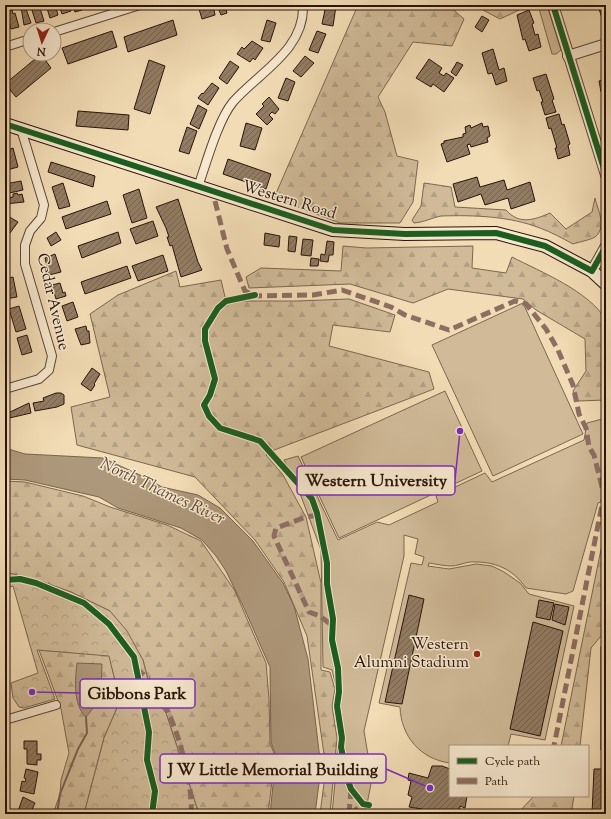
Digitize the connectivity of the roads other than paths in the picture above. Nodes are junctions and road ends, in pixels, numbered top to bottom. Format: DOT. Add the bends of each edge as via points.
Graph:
graph roads {
  1 [pos="140,5"];
  2 [pos="303,5"];
  3 [pos="553,5"];
  4 [pos="62,29"];
  5 [pos="22,42"];
  6 [pos="606,44"];
  7 [pos="5,47"];
  8 [pos="568,56"];
  9 [pos="5,124"];
  10 [pos="21,129"];
  11 [pos="606,175"];
  12 [pos="198,187"];
  13 [pos="606,246"];
  14 [pos="592,272"];
  15 [pos="606,284"];
  16 [pos="5,390"];
  17 [pos="56,705"];
  18 [pos="5,720"];
  1 -- 4 [label="street"];
  2 -- 12 [label="street" via="298,28 290,45 278,61 232,103 216,134"];
  3 -- 8 [label="street"];
  5 -- 7 [label="street"];
  6 -- 8 [label="street"];
  8 -- 11 [label="street"];
  9 -- 10 [label="main road, Western Road"];
  10 -- 12 [label="main road, Western Road"];
  10 -- 16 [label="street, Cedar Avenue" via="44,205 25,245 25,264 52,356 49,370 39,379"];
  12 -- 14 [label="main road, Western Road" via="333,230 405,234 496,233 545,246"];
  13 -- 14 [label="street"];
  14 -- 15 [label="main road, Western Road"];
  17 -- 18 [label="street"];
}
